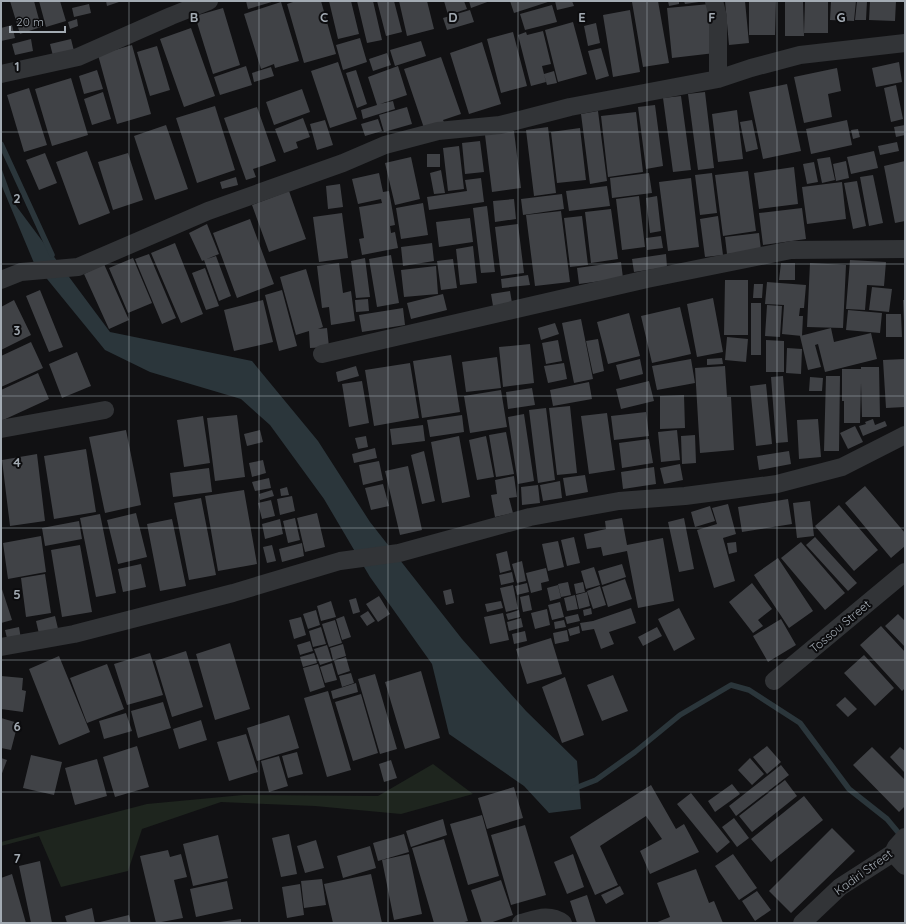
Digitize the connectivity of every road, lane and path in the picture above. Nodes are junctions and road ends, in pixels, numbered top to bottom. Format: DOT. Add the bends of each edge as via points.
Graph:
graph roads {
  1 [pos="209,1"];
  2 [pos="714,1"];
  3 [pos="905,43"];
  4 [pos="1,74"];
  5 [pos="718,80"];
  6 [pos="905,249"];
  7 [pos="1,280"];
  8 [pos="322,354"];
  9 [pos="105,410"];
  10 [pos="1,429"];
  11 [pos="905,435"];
  12 [pos="905,572"];
  13 [pos="1,647"];
  14 [pos="774,681"];
  15 [pos="898,845"];
  16 [pos="905,866"];
  17 [pos="560,921"];
  18 [pos="521,923"];
  19 [pos="802,923"];
  1 -- 4 [label="street" via="78,57"];
  2 -- 5 [label="street" via="718,17"];
  3 -- 5 [label="street" via="800,55"];
  5 -- 7 [label="street" via="570,107 500,124 438,131 385,145 343,163 208,211 78,267 21,272"];
  6 -- 8 [label="street" via="792,250 647,279"];
  9 -- 10 [label="street"];
  11 -- 13 [label="street" via="842,467 776,484 685,496 619,501 530,517 399,553 340,561 233,593 74,634"];
  12 -- 14 [label="street, Tossou Street"];
  15 -- 16 [label="street"];
  15 -- 19 [label="street, Kadiri Street" via="840,887"];
  17 -- 18 [label="street" via="543,917"];
}
